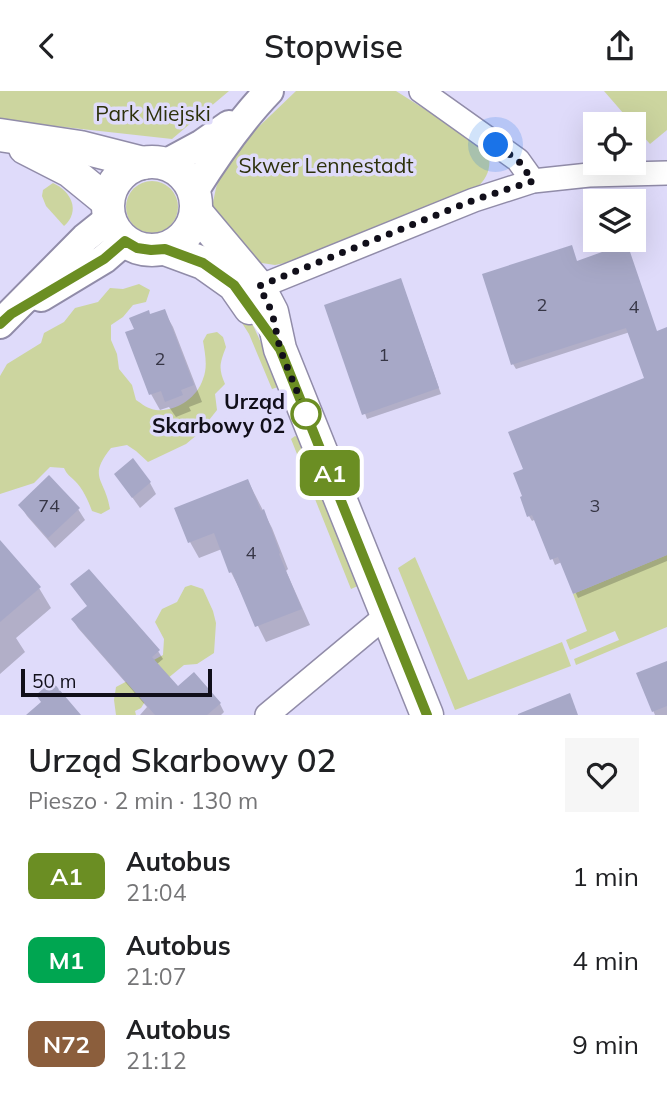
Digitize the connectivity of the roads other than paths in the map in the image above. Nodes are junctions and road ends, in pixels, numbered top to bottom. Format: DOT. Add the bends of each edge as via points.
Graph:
graph roads {
  1 [pos="421,91"];
  2 [pos="261,99"];
  3 [pos="1,135"];
  4 [pos="154,164"];
  5 [pos="667,173"];
  6 [pos="533,181"];
  7 [pos="195,202"];
  8 [pos="114,220"];
  9 [pos="165,249"];
  10 [pos="259,286"];
  11 [pos="6,319"];
  12 [pos="280,349"];
  13 [pos="387,615"];
  14 [pos="267,715"];
  15 [pos="427,715"];
  1 -- 6 [label="street" via="518,160"];
  2 -- 4 [label="street" via="202,144"];
  2 -- 7 [label="street" via="216,156"];
  3 -- 4 [label="main road"];
  3 -- 8 [label="main road" via="70,171"];
  4 -- 7 [label="main road" via="177,170 187,179"];
  4 -- 8 [label="main road" via="126,171 114,184"];
  5 -- 6 [label="street"];
  6 -- 10 [label="street"];
  7 -- 9 [label="main road" via="190,228 180,241"];
  7 -- 10 [label="main road"];
  8 -- 9 [label="main road" via="137,248"];
  8 -- 11 [label="street" via="85,238"];
  9 -- 12 [label="main road" via="203,263 234,285"];
  10 -- 12 [label="main road" via="272,312"];
  12 -- 13 [label="main road"];
  13 -- 14 [label="street"];
  13 -- 15 [label="main road"];
}
